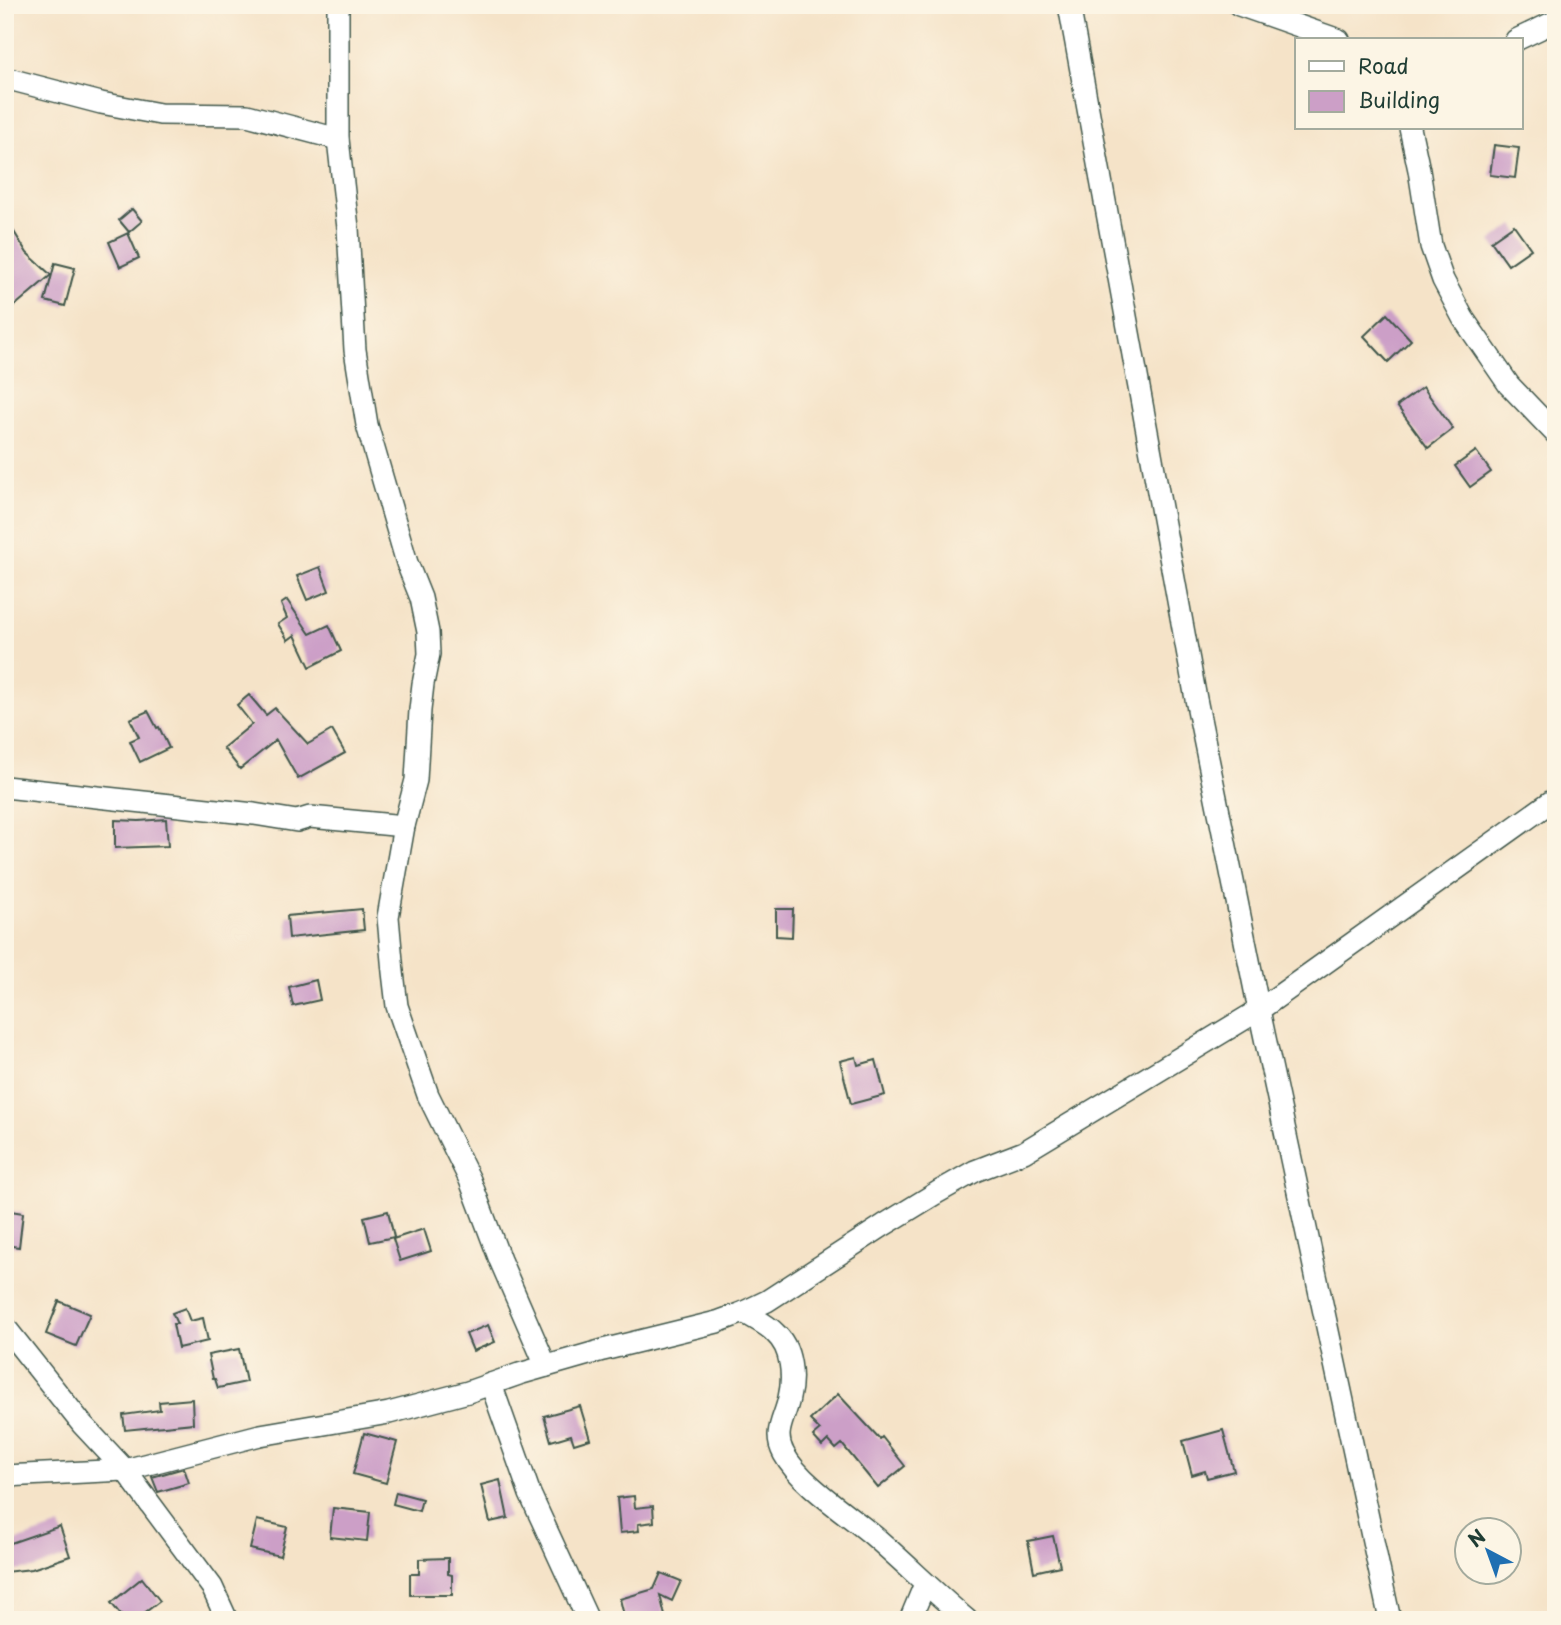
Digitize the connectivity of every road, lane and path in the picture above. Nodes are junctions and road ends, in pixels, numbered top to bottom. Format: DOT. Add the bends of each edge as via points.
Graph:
graph roads {
  1 [pos="338,5"];
  2 [pos="1069,5"];
  3 [pos="1239,5"];
  4 [pos="1556,21"];
  5 [pos="1333,38"];
  6 [pos="1520,38"];
  7 [pos="5,78"];
  8 [pos="1410,130"];
  9 [pos="338,139"];
  10 [pos="1556,434"];
  11 [pos="5,788"];
  12 [pos="1556,799"];
  13 [pos="404,827"];
  14 [pos="1259,1010"];
  15 [pos="744,1312"];
  16 [pos="5,1326"];
  17 [pos="546,1366"];
  18 [pos="491,1384"];
  19 [pos="125,1470"];
  20 [pos="5,1476"];
  21 [pos="925,1584"];
  22 [pos="227,1620"];
  23 [pos="588,1620"];
  24 [pos="910,1620"];
  25 [pos="967,1620"];
  26 [pos="1390,1620"];
  1 -- 9 [label="street"];
  2 -- 14 [label="street" via="1193,685"];
  3 -- 5 [label="street"];
  4 -- 6 [label="street"];
  7 -- 9 [label="street" via="160,114 247,115"];
  8 -- 10 [label="street" via="1431,246 1443,280 1463,318 1510,385"];
  9 -- 13 [label="street" via="364,412 428,632 416,780"];
  11 -- 13 [label="street" via="297,821 310,817"];
  12 -- 14 [label="street"];
  13 -- 17 [label="street" via="388,917 397,1006 428,1096 470,1180"];
  14 -- 15 [label="street" via="1024,1152 938,1192"];
  14 -- 26 [label="street"];
  15 -- 17 [label="street"];
  15 -- 21 [label="street" via="777,1333 789,1355 789,1398 778,1433 783,1453 798,1474"];
  16 -- 19 [label="street" via="82,1424"];
  17 -- 18 [label="street"];
  18 -- 19 [label="street" via="390,1413 260,1435"];
  18 -- 23 [label="street" via="530,1494"];
  19 -- 20 [label="street"];
  19 -- 22 [label="street" via="212,1587"];
  21 -- 24 [label="street"];
  21 -- 25 [label="street"];
}
